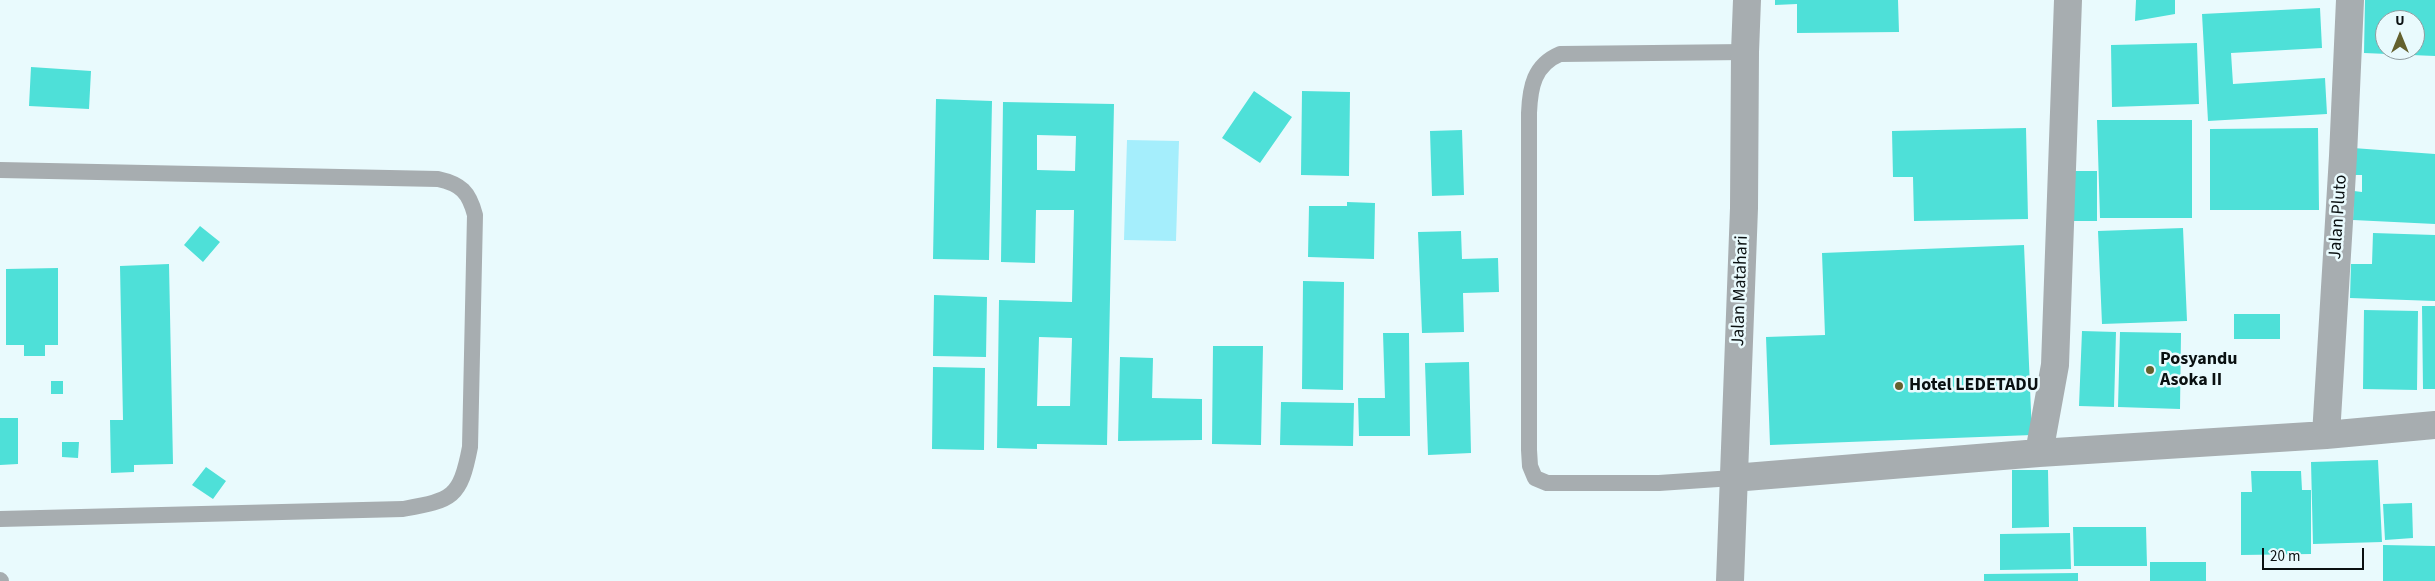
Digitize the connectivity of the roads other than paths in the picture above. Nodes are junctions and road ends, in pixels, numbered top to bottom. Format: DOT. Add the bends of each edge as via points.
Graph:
graph roads {
  1 [pos="1747,0"];
  2 [pos="2068,0"];
  3 [pos="2350,0"];
  4 [pos="1744,52"];
  5 [pos="0,170"];
  6 [pos="2435,425"];
  7 [pos="2326,434"];
  8 [pos="2039,453"];
  9 [pos="1733,478"];
  10 [pos="0,519"];
  11 [pos="1730,581"];
  1 -- 4 [label="street, Jalan Matahari"];
  2 -- 8 [label="street" via="2055,365"];
  3 -- 7 [label="street, Jalan Pluto"];
  4 -- 9 [label="street, Jalan Matahari" via="1744,208"];
  4 -- 9 [label="lane" via="1560,54 1543,63 1532,83 1529,113 1529,450 1535,478 1548,482 1660,482"];
  5 -- 10 [label="lane" via="438,179 451,182 465,191 472,200 475,215 470,447 465,475 453,493 441,502 403,509"];
  6 -- 7 [label="street"];
  7 -- 8 [label="street"];
  8 -- 9 [label="street"];
  9 -- 11 [label="street, Jalan Matahari"];
}
